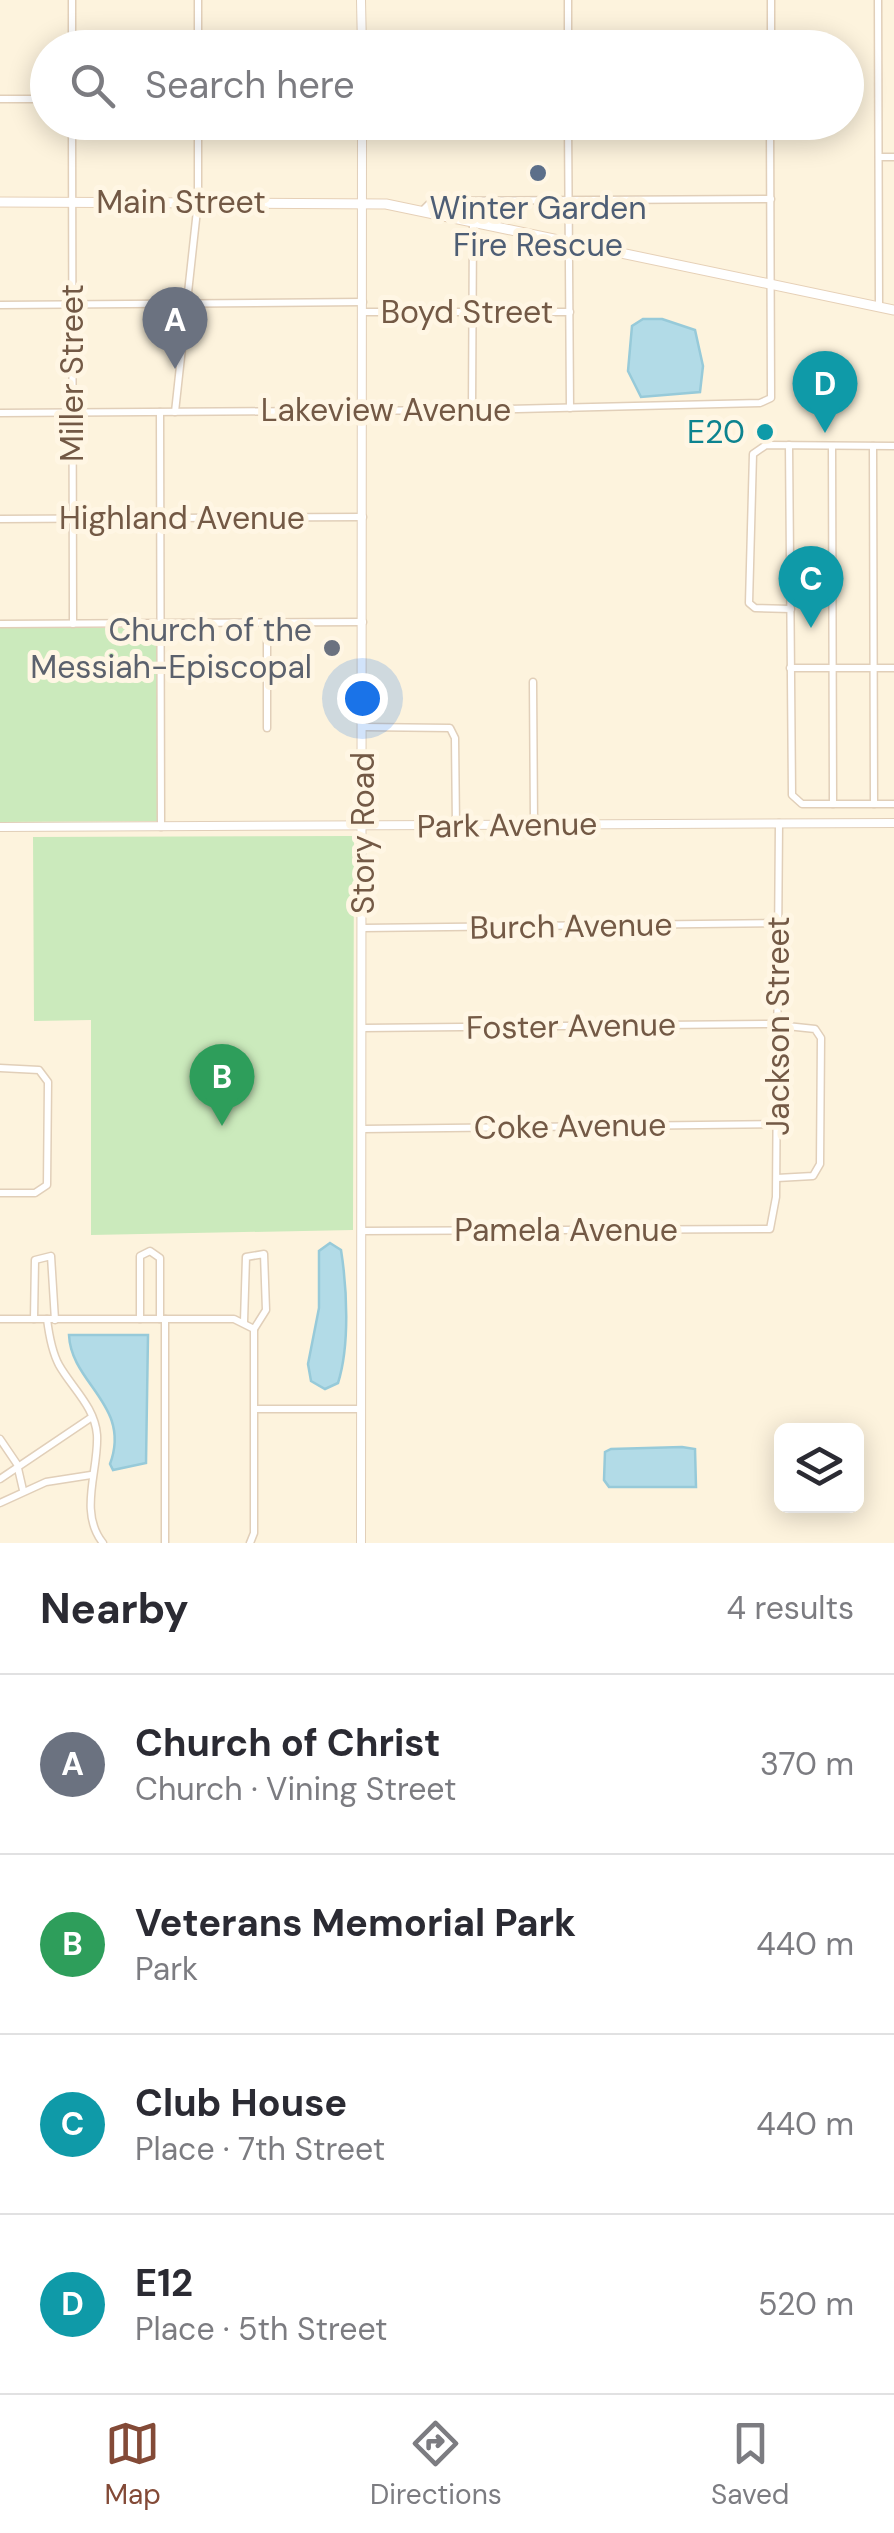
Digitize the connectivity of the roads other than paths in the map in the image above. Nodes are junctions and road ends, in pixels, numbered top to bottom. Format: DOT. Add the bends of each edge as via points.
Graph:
graph roads {
  1 [pos="72,0"];
  2 [pos="198,0"];
  3 [pos="361,0"];
  4 [pos="568,0"];
  5 [pos="771,0"];
  6 [pos="878,0"];
  7 [pos="72,30"];
  8 [pos="198,30"];
  9 [pos="362,30"];
  10 [pos="568,30"];
  11 [pos="770,30"];
  12 [pos="30,98"];
  13 [pos="0,99"];
  14 [pos="72,140"];
  15 [pos="198,140"];
  16 [pos="362,140"];
  17 [pos="568,140"];
  18 [pos="770,140"];
  19 [pos="879,157"];
  20 [pos="894,157"];
  21 [pos="771,199"];
  22 [pos="568,200"];
  23 [pos="198,201"];
  24 [pos="0,202"];
  25 [pos="71,202"];
  26 [pos="362,202"];
  27 [pos="422,212"];
  28 [pos="472,222"];
  29 [pos="568,243"];
  30 [pos="772,285"];
  31 [pos="72,304"];
  32 [pos="188,304"];
  33 [pos="0,305"];
  34 [pos="364,307"];
  35 [pos="879,307"];
  36 [pos="894,310"];
  37 [pos="473,311"];
  38 [pos="570,312"];
  39 [pos="570,408"];
  40 [pos="364,410"];
  41 [pos="472,410"];
  42 [pos="72,412"];
  43 [pos="160,412"];
  44 [pos="175,412"];
  45 [pos="0,413"];
  46 [pos="790,446"];
  47 [pos="832,446"];
  48 [pos="873,446"];
  49 [pos="894,446"];
  50 [pos="364,517"];
  51 [pos="73,518"];
  52 [pos="159,518"];
  53 [pos="0,519"];
  54 [pos="791,609"];
  55 [pos="267,622"];
  56 [pos="363,622"];
  57 [pos="0,624"];
  58 [pos="72,624"];
  59 [pos="160,624"];
  60 [pos="790,668"];
  61 [pos="873,668"];
  62 [pos="894,668"];
  63 [pos="832,669"];
  64 [pos="533,682"];
  65 [pos="267,728"];
  66 [pos="364,728"];
  67 [pos="832,804"];
  68 [pos="874,804"];
  69 [pos="894,804"];
  70 [pos="779,822"];
  71 [pos="894,823"];
  72 [pos="534,824"];
  73 [pos="162,826"];
  74 [pos="363,826"];
  75 [pos="456,826"];
  76 [pos="0,827"];
  77 [pos="779,923"];
  78 [pos="363,928"];
  79 [pos="779,1025"];
  80 [pos="363,1028"];
  81 [pos="0,1068"];
  82 [pos="777,1124"];
  83 [pos="362,1128"];
  84 [pos="776,1178"];
  85 [pos="0,1194"];
  86 [pos="770,1228"];
  87 [pos="362,1231"];
  88 [pos="0,1319"];
  89 [pos="34,1319"];
  90 [pos="140,1319"];
  91 [pos="163,1319"];
  92 [pos="51,1320"];
  93 [pos="244,1322"];
  94 [pos="254,1330"];
  95 [pos="256,1408"];
  96 [pos="362,1410"];
  97 [pos="92,1417"];
  98 [pos="0,1440"];
  99 [pos="16,1464"];
  100 [pos="91,1475"];
  101 [pos="0,1479"];
  102 [pos="22,1490"];
  103 [pos="0,1503"];
  104 [pos="103,1543"];
  105 [pos="165,1543"];
  106 [pos="250,1543"];
  107 [pos="360,1543"];
  1 -- 7 [label="street"];
  2 -- 8 [label="street"];
  3 -- 9 [label="street"];
  4 -- 10 [label="street"];
  5 -- 11 [label="street"];
  6 -- 19 [label="street"];
  12 -- 13 [label="street"];
  14 -- 25 [label="street, Miller Street"];
  15 -- 23 [label="street"];
  16 -- 26 [label="street, Story Road"];
  17 -- 22 [label="street"];
  18 -- 21 [label="street"];
  19 -- 20 [label="street"];
  19 -- 35 [label="street"];
  21 -- 22 [label="street"];
  21 -- 30 [label="street"];
  22 -- 27 [label="street" via="432,201"];
  22 -- 29 [label="street"];
  23 -- 25 [label="main road, Main Street"];
  23 -- 26 [label="main road, Main Street"];
  23 -- 32 [label="street"];
  24 -- 25 [label="main road, Main Street"];
  25 -- 31 [label="street, Miller Street"];
  26 -- 27 [label="main road, Main Street"];
  26 -- 34 [label="street, Story Road"];
  27 -- 28 [label="main road, Main Street"];
  28 -- 29 [label="main road, Main Street"];
  28 -- 37 [label="street"];
  29 -- 30 [label="main road, Main Street"];
  29 -- 38 [label="street"];
  30 -- 35 [label="main road, Main Street"];
  30 -- 39 [label="street, Lakeview Avenue" via="771,398 746,406"];
  31 -- 32 [label="street, Boyd Street"];
  31 -- 33 [label="street, Boyd Street"];
  31 -- 42 [label="street, Miller Street"];
  32 -- 34 [label="street, Boyd Street"];
  32 -- 44 [label="street"];
  34 -- 37 [label="street, Boyd Street"];
  34 -- 40 [label="street, Story Road"];
  35 -- 36 [label="main road, Main Street"];
  37 -- 38 [label="street, Boyd Street"];
  37 -- 41 [label="street"];
  38 -- 39 [label="street"];
  39 -- 41 [label="street, Lakeview Avenue"];
  40 -- 41 [label="street, Lakeview Avenue"];
  40 -- 44 [label="street, Lakeview Avenue"];
  40 -- 50 [label="street, Story Road"];
  42 -- 43 [label="street, Lakeview Avenue"];
  42 -- 45 [label="street, Lakeview Avenue"];
  42 -- 51 [label="street, Miller Street"];
  43 -- 44 [label="street, Lakeview Avenue"];
  43 -- 52 [label="street"];
  46 -- 47 [label="street"];
  46 -- 54 [label="street"];
  46 -- 54 [label="street" via="766,445 753,454 748,602"];
  47 -- 48 [label="street"];
  47 -- 63 [label="street"];
  48 -- 49 [label="street"];
  48 -- 61 [label="street"];
  50 -- 52 [label="street, Highland Avenue"];
  50 -- 56 [label="street, Story Road"];
  51 -- 52 [label="street, Highland Avenue"];
  51 -- 53 [label="street, Highland Avenue"];
  51 -- 58 [label="street, Miller Street"];
  52 -- 59 [label="street"];
  54 -- 60 [label="street"];
  55 -- 56 [label="street"];
  55 -- 59 [label="street"];
  55 -- 65 [label="street"];
  56 -- 66 [label="street, Story Road"];
  57 -- 58 [label="street"];
  58 -- 59 [label="street"];
  59 -- 73 [label="street"];
  60 -- 63 [label="street"];
  60 -- 67 [label="street" via="792,795 802,804"];
  61 -- 62 [label="street"];
  61 -- 63 [label="street"];
  61 -- 68 [label="street"];
  63 -- 67 [label="street"];
  64 -- 72 [label="street"];
  66 -- 74 [label="street, Story Road"];
  66 -- 75 [label="street" via="450,728 456,738"];
  67 -- 68 [label="street"];
  68 -- 69 [label="street"];
  70 -- 71 [label="street, Park Avenue"];
  70 -- 72 [label="street, Park Avenue"];
  70 -- 77 [label="street, Jackson Street"];
  72 -- 75 [label="street, Park Avenue"];
  73 -- 74 [label="street, Park Avenue"];
  73 -- 76 [label="street, Park Avenue"];
  74 -- 75 [label="street, Park Avenue"];
  74 -- 78 [label="street, Story Road"];
  77 -- 78 [label="street, Burch Avenue"];
  77 -- 79 [label="street, Jackson Street"];
  78 -- 80 [label="street, Story Road"];
  79 -- 80 [label="street, Foster Avenue"];
  79 -- 82 [label="street, Jackson Street"];
  79 -- 84 [label="street" via="819,1032 820,1164 813,1176"];
  80 -- 83 [label="street, Story Road"];
  81 -- 85 [label="street" via="39,1070 48,1082 48,1177 43,1190"];
  82 -- 83 [label="street, Coke Avenue"];
  82 -- 84 [label="street, Jackson Street"];
  83 -- 87 [label="street, Story Road"];
  84 -- 86 [label="street, Jackson Street"];
  86 -- 87 [label="street, Pamela Avenue"];
  87 -- 96 [label="street, Story Road"];
  88 -- 89 [label="street"];
  89 -- 92 [label="street"];
  89 -- 92 [label="street" via="34,1260 51,1256"];
  90 -- 91 [label="street"];
  90 -- 91 [label="street" via="140,1256 150,1250 160,1258"];
  90 -- 92 [label="street"];
  91 -- 93 [label="street"];
  91 -- 105 [label="street"];
  92 -- 97 [label="street" via="59,1366"];
  93 -- 94 [label="street"];
  93 -- 94 [label="street" via="246,1257 264,1254 266,1310"];
  94 -- 95 [label="street"];
  95 -- 96 [label="street"];
  95 -- 106 [label="street"];
  96 -- 107 [label="street, Story Road"];
  97 -- 99 [label="street"];
  97 -- 100 [label="street" via="97,1432"];
  98 -- 99 [label="street"];
  99 -- 101 [label="street"];
  99 -- 102 [label="street"];
  100 -- 102 [label="street"];
  100 -- 104 [label="street" via="95,1533"];
  102 -- 103 [label="street"];
}
